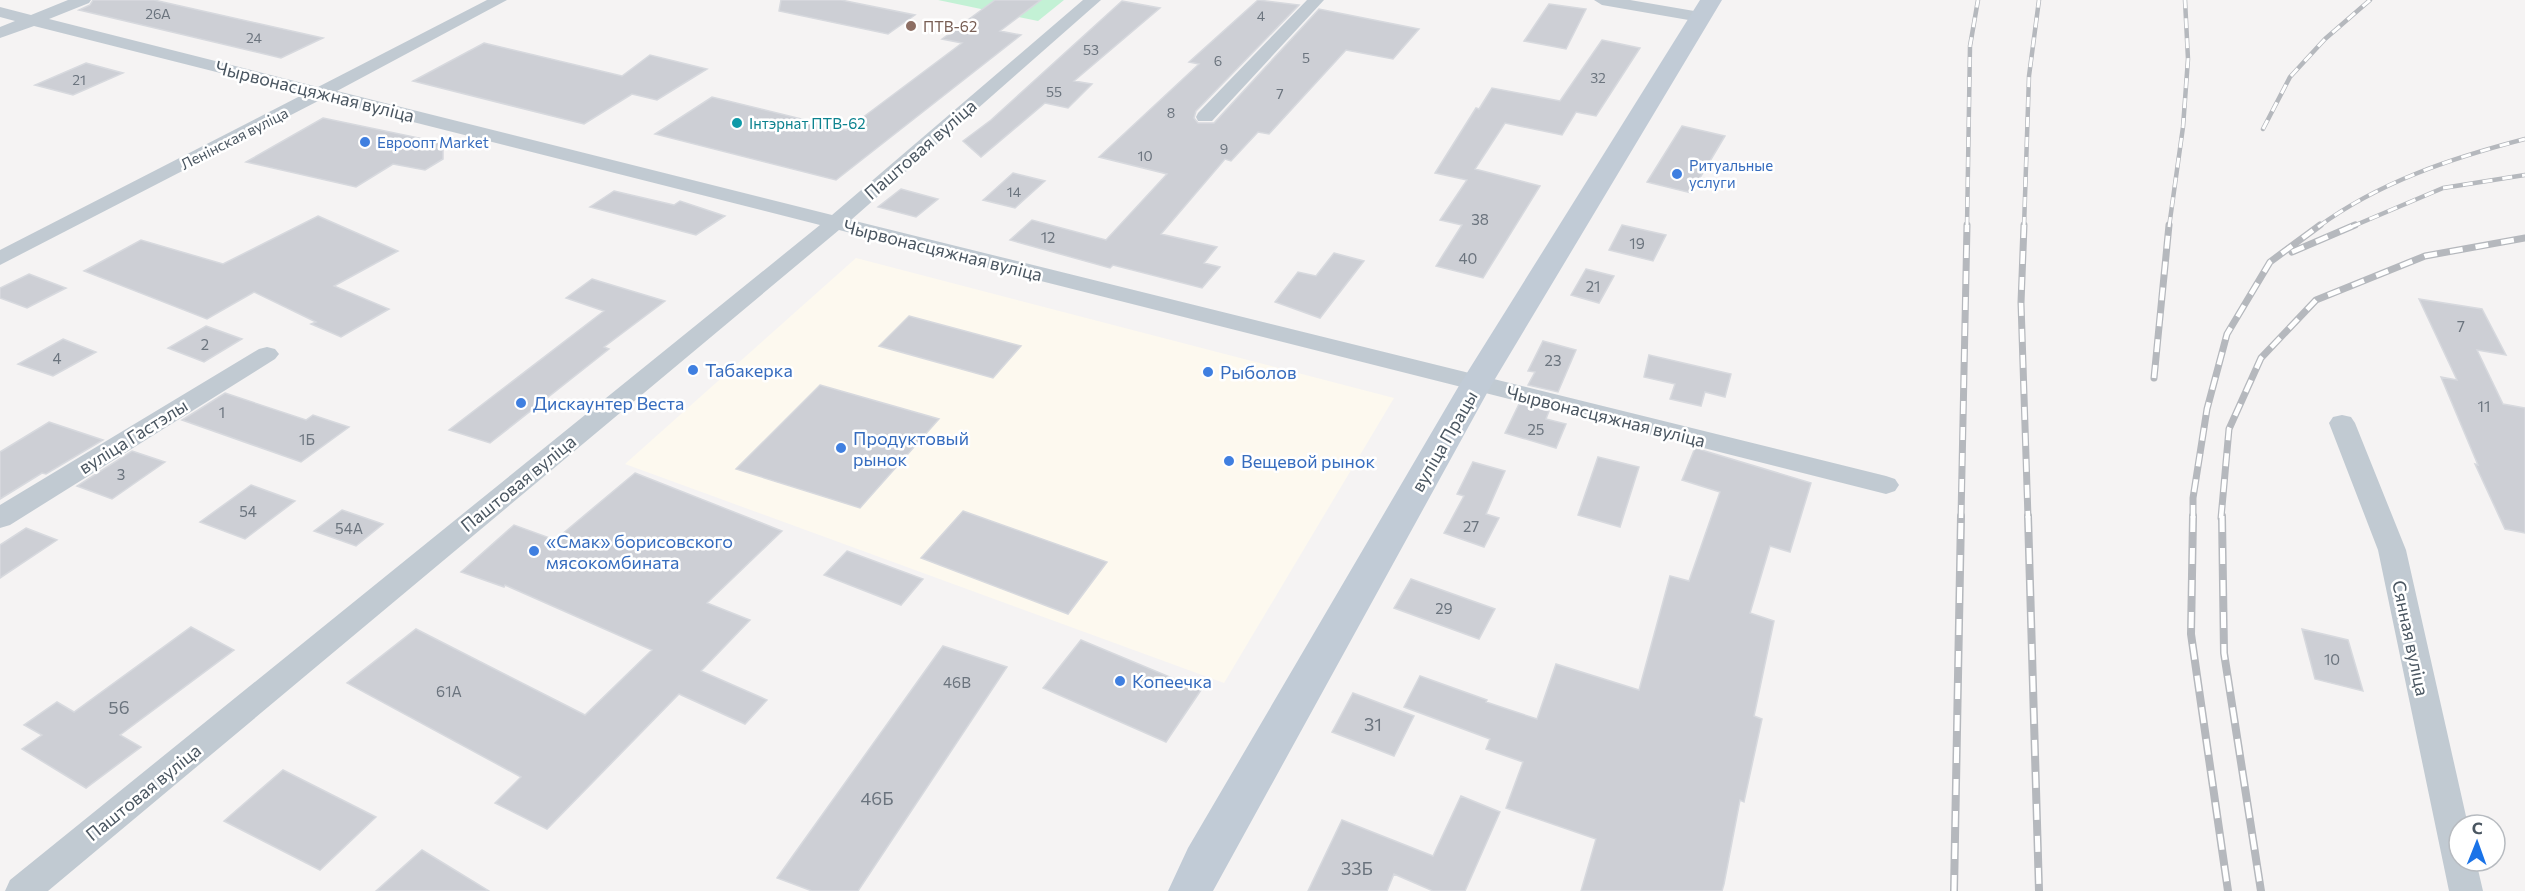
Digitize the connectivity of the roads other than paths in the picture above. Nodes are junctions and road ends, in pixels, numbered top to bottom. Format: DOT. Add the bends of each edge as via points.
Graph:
graph roads {
  1 [pos="83,0"];
  2 [pos="499,0"];
  3 [pos="1092,0"];
  4 [pos="1316,0"];
  5 [pos="1602,0"];
  6 [pos="1706,9"];
  7 [pos="0,12"];
  8 [pos="32,20"];
  9 [pos="0,33"];
  10 [pos="322,93"];
  11 [pos="1205,117"];
  12 [pos="835,223"];
  13 [pos="0,259"];
  14 [pos="267,354"];
  15 [pos="1476,384"];
  16 [pos="2342,423"];
  17 [pos="1886,485"];
  18 [pos="0,518"];
  19 [pos="2449,813"];
  20 [pos="2462,873"];
  21 [pos="22,891"];
  22 [pos="1191,891"];
  23 [pos="2466,891"];
  1 -- 8 [label="street"];
  2 -- 10 [label="street, Ленінская вуліца"];
  3 -- 12 [label="street, Паштовая вуліца"];
  4 -- 11 [label="street"];
  5 -- 6 [label="street"];
  6 -- 15 [label="main road, вуліца Працы"];
  7 -- 8 [label="street, Чырвонасцяжная вуліца"];
  8 -- 9 [label="street"];
  8 -- 10 [label="street, Чырвонасцяжная вуліца"];
  10 -- 12 [label="street, Чырвонасцяжная вуліца"];
  10 -- 13 [label="street, Ленінская вуліца"];
  12 -- 15 [label="street, Чырвонасцяжная вуліца"];
  12 -- 21 [label="street, Паштовая вуліца"];
  14 -- 18 [label="street, вуліца Гастэлы"];
  15 -- 17 [label="street, Чырвонасцяжная вуліца"];
  15 -- 22 [label="main road, вуліца Працы"];
  16 -- 19 [label="street, Сянная вуліца" via="2392,549"];
  20 -- 23 [label="street, Сянная вуліца"];
}
